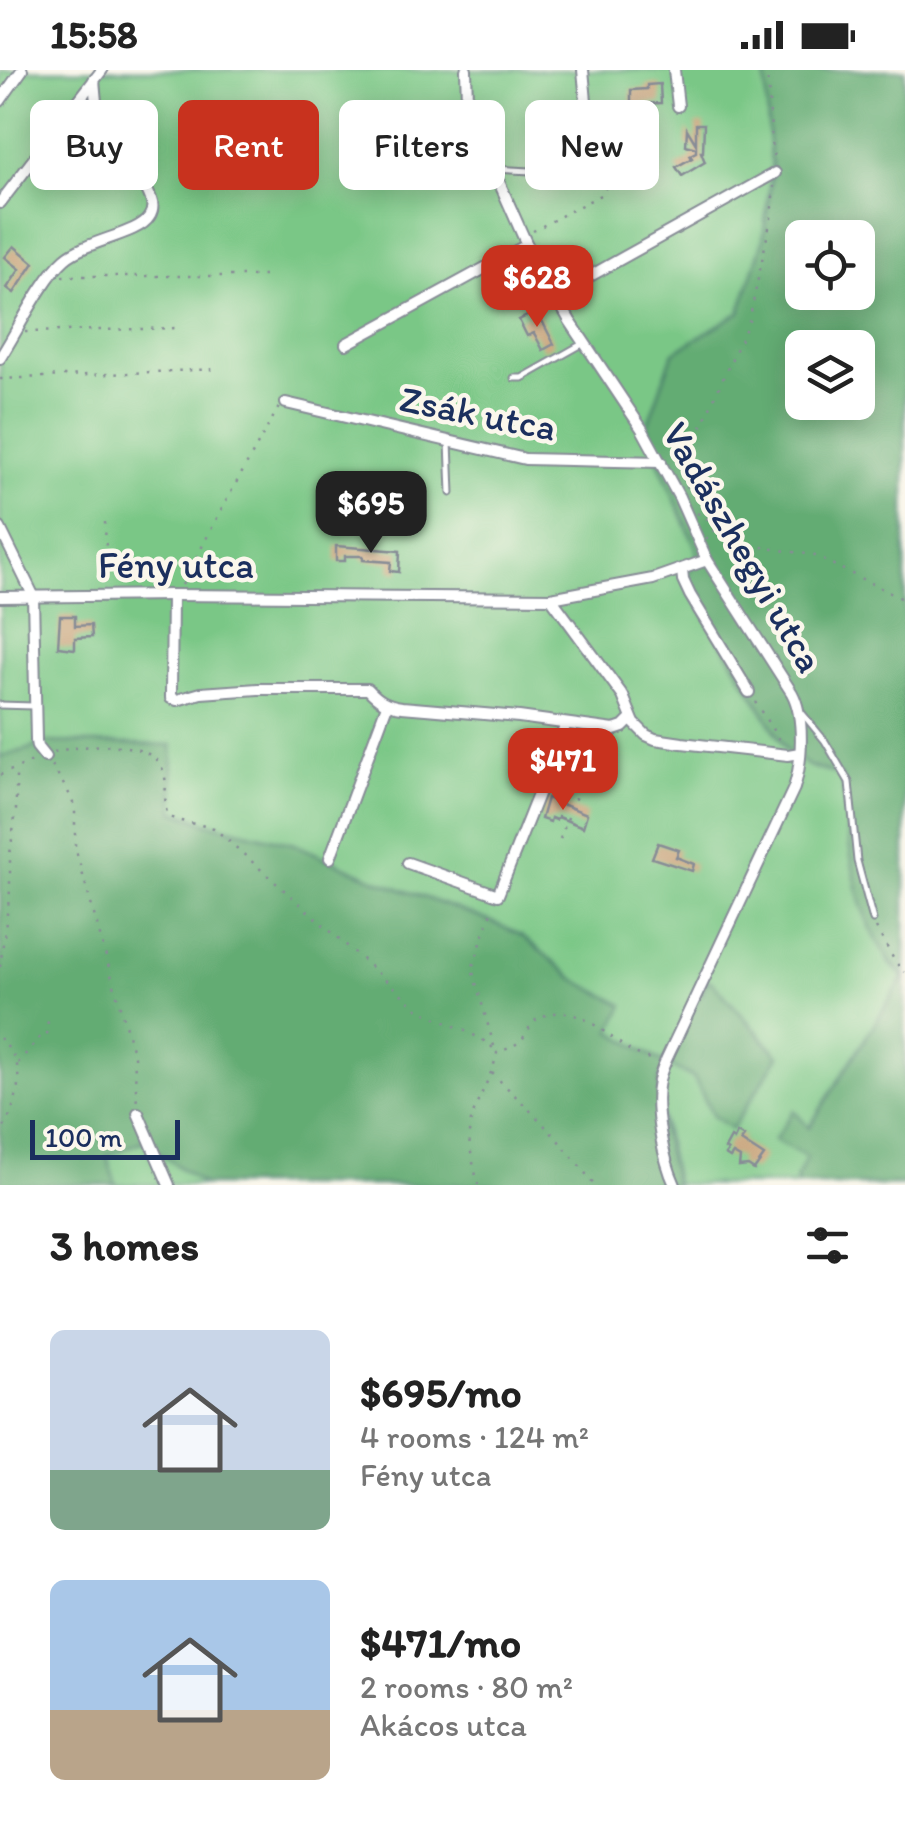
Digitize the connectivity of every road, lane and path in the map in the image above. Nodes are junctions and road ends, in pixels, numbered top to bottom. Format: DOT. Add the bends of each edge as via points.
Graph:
graph roads {
  1 [pos="22,70"];
  2 [pos="102,70"];
  3 [pos="466,70"];
  4 [pos="583,70"];
  5 [pos="674,70"];
  6 [pos="767,70"];
  7 [pos="94,80"];
  8 [pos="466,100"];
  9 [pos="586,100"];
  10 [pos="0,101"];
  11 [pos="678,106"];
  12 [pos="776,173"];
  13 [pos="503,190"];
  14 [pos="605,190"];
  15 [pos="0,203"];
  16 [pos="525,241"];
  17 [pos="51,275"];
  18 [pos="268,276"];
  19 [pos="556,295"];
  20 [pos="177,328"];
  21 [pos="18,330"];
  22 [pos="584,343"];
  23 [pos="346,344"];
  24 [pos="0,358"];
  25 [pos="216,369"];
  26 [pos="514,378"];
  27 [pos="0,379"];
  28 [pos="283,404"];
  29 [pos="449,442"];
  30 [pos="662,462"];
  31 [pos="451,493"];
  32 [pos="679,497"];
  33 [pos="685,510"];
  34 [pos="105,522"];
  35 [pos="720,526"];
  36 [pos="0,528"];
  37 [pos="701,545"];
  38 [pos="707,560"];
  39 [pos="682,570"];
  40 [pos="33,595"];
  41 [pos="108,595"];
  42 [pos="175,595"];
  43 [pos="0,597"];
  44 [pos="551,598"];
  45 [pos="905,600"];
  46 [pos="750,692"];
  47 [pos="0,704"];
  48 [pos="387,705"];
  49 [pos="36,706"];
  50 [pos="800,712"];
  51 [pos="631,719"];
  52 [pos="566,724"];
  53 [pos="601,728"];
  54 [pos="794,754"];
  55 [pos="45,757"];
  56 [pos="16,768"];
  57 [pos="0,775"];
  58 [pos="560,838"];
  59 [pos="330,858"];
  60 [pos="408,863"];
  61 [pos="498,895"];
  62 [pos="873,920"];
  63 [pos="0,967"];
  64 [pos="905,972"];
  65 [pos="48,1018"];
  66 [pos="0,1038"];
  67 [pos="494,1048"];
  68 [pos="497,1053"];
  69 [pos="17,1064"];
  70 [pos="665,1064"];
  71 [pos="492,1072"];
  72 [pos="138,1114"];
  73 [pos="0,1134"];
  74 [pos="169,1185"];
  75 [pos="478,1185"];
  76 [pos="594,1185"];
  77 [pos="675,1185"];
  1 -- 10 [label="street"];
  2 -- 7 [label="street"];
  3 -- 8 [label="street, Vadászhegyi utca"];
  4 -- 9 [label="street"];
  5 -- 11 [label="street"];
  6 -- 12 [label="path"];
  7 -- 15 [label="street"];
  7 -- 17 [label="street" via="99,112 150,195 152,214 142,225 80,248"];
  12 -- 19 [label="street"];
  12 -- 32 [label="path" via="748,321 698,434"];
  13 -- 16 [label="street, Vadászhegyi utca"];
  14 -- 16 [label="path"];
  16 -- 19 [label="street, Vadászhegyi utca"];
  16 -- 23 [label="street"];
  17 -- 18 [label="path"];
  17 -- 21 [label="street"];
  19 -- 22 [label="street, Vadászhegyi utca"];
  20 -- 21 [label="path"];
  21 -- 24 [label="street"];
  22 -- 26 [label="lane"];
  22 -- 30 [label="street, Vadászhegyi utca"];
  25 -- 27 [label="path"];
  28 -- 29 [label="street, Zsák utca"];
  28 -- 42 [label="path"];
  29 -- 30 [label="street, Zsák utca" via="525,459"];
  29 -- 31 [label="lane"];
  30 -- 32 [label="street, Vadászhegyi utca"];
  32 -- 33 [label="street, Vadászhegyi utca"];
  33 -- 35 [label="path"];
  33 -- 37 [label="street, Vadászhegyi utca"];
  34 -- 41 [label="path"];
  35 -- 37 [label="path"];
  35 -- 45 [label="path" via="755,546 813,555"];
  36 -- 40 [label="street"];
  37 -- 38 [label="street, Vadászhegyi utca"];
  38 -- 39 [label="street, Fény utca"];
  38 -- 50 [label="street, Vadászhegyi utca"];
  39 -- 44 [label="street, Fény utca"];
  39 -- 46 [label="street" via="690,595"];
  40 -- 41 [label="street, Fény utca"];
  40 -- 43 [label="street, Fény utca"];
  40 -- 49 [label="street"];
  41 -- 42 [label="street, Fény utca"];
  42 -- 44 [label="street, Fény utca"];
  42 -- 48 [label="street" via="171,698 368,688"];
  44 -- 51 [label="street" via="623,696"];
  46 -- 54 [label="path"];
  47 -- 49 [label="lane"];
  48 -- 52 [label="street"];
  48 -- 59 [label="street"];
  49 -- 55 [label="street" via="37,746"];
  50 -- 54 [label="street, Vadászhegyi utca"];
  50 -- 62 [label="lane" via="849,782 857,861"];
  51 -- 53 [label="street" via="614,730"];
  51 -- 54 [label="street" via="654,739"];
  52 -- 53 [label="street"];
  52 -- 61 [label="street"];
  53 -- 58 [label="path"];
  54 -- 70 [label="street, Vadászhegyi utca" via="798,778 790,799"];
  55 -- 56 [label="path"];
  55 -- 67 [label="path" via="96,746 151,754 165,774 168,816 214,828 416,1006"];
  55 -- 72 [label="path" via="75,809 75,847 134,1056"];
  56 -- 57 [label="path"];
  56 -- 63 [label="path"];
  60 -- 61 [label="street"];
  61 -- 67 [label="path" via="472,969"];
  62 -- 64 [label="path"];
  65 -- 69 [label="path" via="47,1034"];
  66 -- 69 [label="path"];
  67 -- 68 [label="path"];
  68 -- 70 [label="path" via="519,1042 539,1018 576,1014 637,1055"];
  68 -- 71 [label="path"];
  69 -- 73 [label="path" via="14,1107"];
  70 -- 77 [label="street, Vadászhegyi utca" via="659,1115"];
  71 -- 75 [label="path" via="470,1124"];
  71 -- 76 [label="path"];
  72 -- 74 [label="street"];
}
